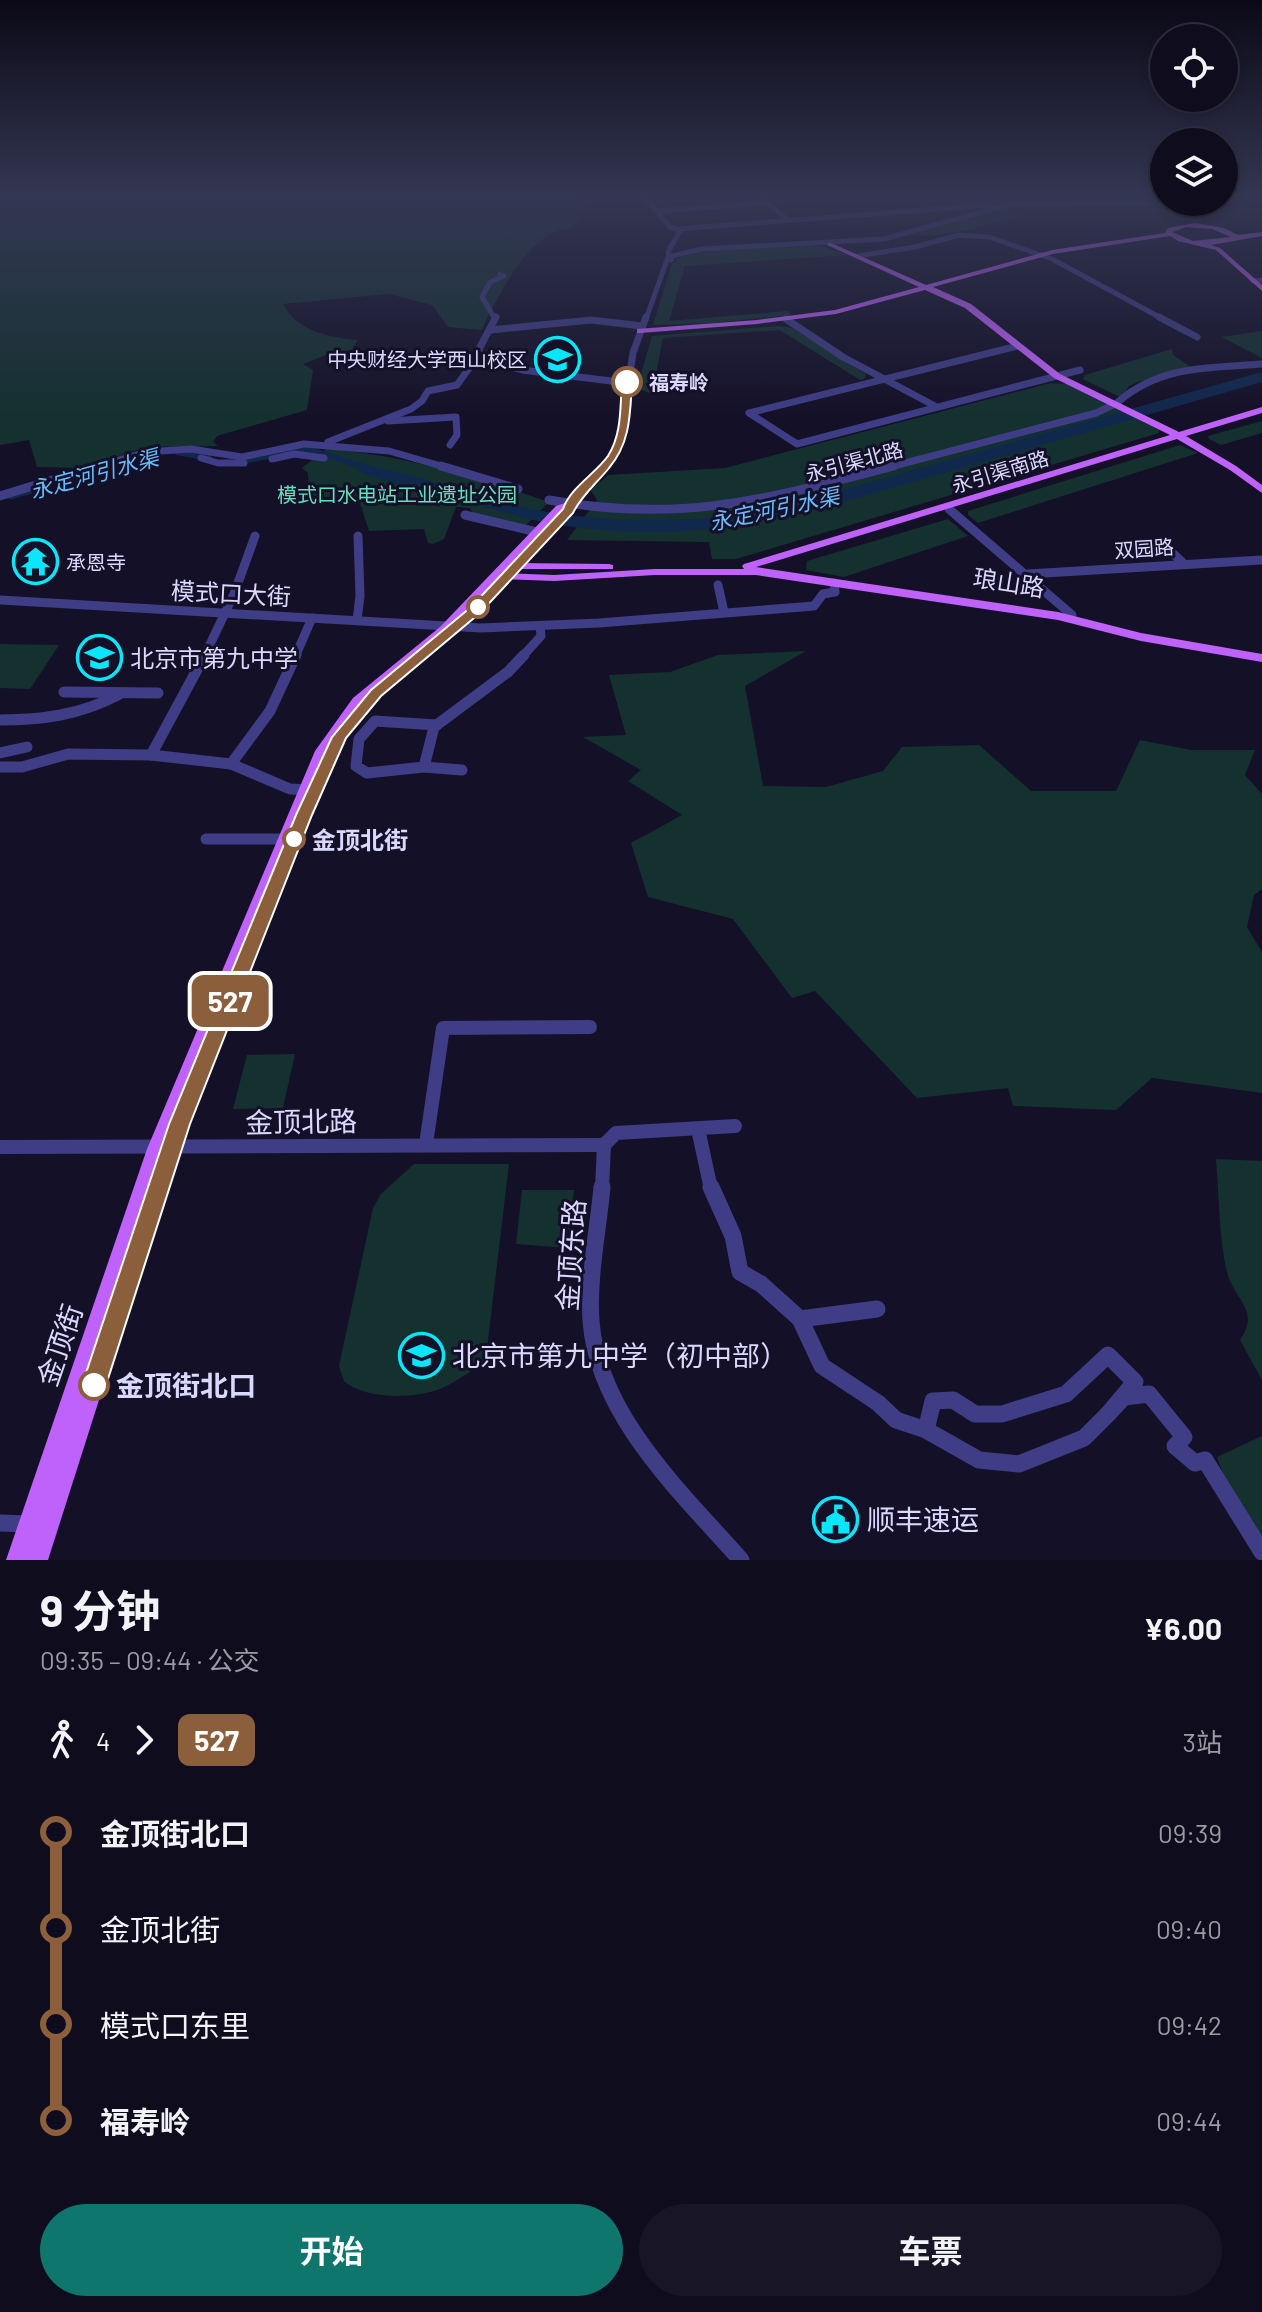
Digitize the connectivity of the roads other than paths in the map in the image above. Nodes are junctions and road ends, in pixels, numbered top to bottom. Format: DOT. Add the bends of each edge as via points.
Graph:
graph roads {
  1 [pos="665,271"];
  2 [pos="896,271"];
  3 [pos="994,271"];
  4 [pos="1071,271"];
  5 [pos="500,274"];
  6 [pos="937,288"];
  7 [pos="788,320"];
  8 [pos="491,330"];
  9 [pos="641,330"];
  10 [pos="1197,337"];
  11 [pos="1018,346"];
  12 [pos="483,359"];
  13 [pos="1262,364"];
  14 [pos="1080,370"];
  15 [pos="1060,375"];
  16 [pos="885,379"];
  17 [pos="627,383"];
  18 [pos="1120,405"];
  19 [pos="935,406"];
  20 [pos="1262,410"];
  21 [pos="1262,416"];
  22 [pos="379,422"];
  23 [pos="1184,435"];
  24 [pos="324,444"];
  25 [pos="450,445"];
  26 [pos="324,458"];
  27 [pos="1262,482"];
  28 [pos="518,489"];
  29 [pos="1262,490"];
  30 [pos="0,498"];
  31 [pos="549,500"];
  32 [pos="565,509"];
  33 [pos="949,509"];
  34 [pos="465,515"];
  35 [pos="543,529"];
  36 [pos="255,536"];
  37 [pos="358,536"];
  38 [pos="1161,542"];
  39 [pos="1262,560"];
  40 [pos="1183,563"];
  41 [pos="755,568"];
  42 [pos="505,571"];
  43 [pos="1028,574"];
  44 [pos="834,583"];
  45 [pos="718,585"];
  46 [pos="0,600"];
  47 [pos="724,612"];
  48 [pos="227,613"];
  49 [pos="1072,615"];
  50 [pos="312,618"];
  51 [pos="357,620"];
  52 [pos="454,625"];
  53 [pos="540,626"];
  54 [pos="1262,655"];
  55 [pos="64,692"];
  56 [pos="158,693"];
  57 [pos="118,695"];
  58 [pos="0,720"];
  59 [pos="437,725"];
  60 [pos="0,753"];
  61 [pos="151,755"];
  62 [pos="231,764"];
  63 [pos="3,767"];
  64 [pos="424,767"];
  65 [pos="462,770"];
  66 [pos="309,790"];
  67 [pos="206,839"];
  68 [pos="284,839"];
  69 [pos="590,1027"];
  70 [pos="735,1126"];
  71 [pos="698,1129"];
  72 [pos="426,1144"];
  73 [pos="604,1145"];
  74 [pos="0,1147"];
  75 [pos="163,1149"];
  76 [pos="877,1309"];
  77 [pos="800,1319"];
  78 [pos="1109,1413"];
  79 [pos="926,1430"];
  80 [pos="0,1523"];
  81 [pos="30,1524"];
  82 [pos="1262,1552"];
  83 [pos="18,1560"];
  84 [pos="36,1560"];
  85 [pos="741,1560"];
  1 -- 9 [label="street"];
  2 -- 6 [label="main road"];
  3 -- 6 [label="main road"];
  4 -- 10 [label="street"];
  5 -- 8 [label="street" via="504,276 490,282 482,297 496,317"];
  6 -- 7 [label="main road" via="860,309"];
  6 -- 11 [label="main road" via="981,314"];
  6 -- 15 [label="main road" via="982,311"];
  7 -- 9 [label="main road"];
  7 -- 16 [label="street"];
  8 -- 9 [label="street" via="591,320"];
  8 -- 12 [label="street" via="479,349"];
  9 -- 17 [label="street"];
  11 -- 15 [label="main road"];
  11 -- 16 [label="street"];
  12 -- 17 [label="street" via="522,370"];
  12 -- 22 [label="street" via="472,364 457,385 428,391 415,407"];
  13 -- 18 [label="street, 永引渠北路" via="1186,370 1139,384"];
  14 -- 15 [label="street"];
  15 -- 18 [label="main road"];
  15 -- 19 [label="street"];
  16 -- 19 [label="street"];
  16 -- 19 [label="street" via="749,413 797,444"];
  17 -- 32 [label="street" via="624,430 615,454"];
  18 -- 23 [label="main road"];
  18 -- 32 [label="street, 永引渠北路" via="759,503 664,513"];
  20 -- 23 [label="main road, 永引渠南路"];
  21 -- 23 [label="main road, 永引渠南路"];
  22 -- 24 [label="street"];
  22 -- 25 [label="street" via="456,417 457,435"];
  23 -- 27 [label="main road" via="1219,451"];
  23 -- 29 [label="main road"];
  23 -- 33 [label="main road, 永引渠南路"];
  23 -- 41 [label="main road, 永引渠南路"];
  24 -- 28 [label="street" via="389,451"];
  24 -- 30 [label="street" via="242,457 191,449 146,452"];
  26 -- 30 [label="street" via="294,454 228,464 166,454"];
  31 -- 32 [label="street, 永引渠北路"];
  32 -- 35 [label="main road"];
  33 -- 41 [label="main road, 永引渠南路"];
  33 -- 43 [label="street"];
  34 -- 35 [label="street"];
  35 -- 42 [label="main road"];
  36 -- 48 [label="street"];
  37 -- 51 [label="street"];
  38 -- 40 [label="street"];
  39 -- 40 [label="street, 双园路"];
  40 -- 43 [label="street, 双园路"];
  41 -- 42 [label="main road, 永引渠南路"];
  41 -- 44 [label="main road, 琅山路"];
  41 -- 49 [label="main road, 琅山路"];
  42 -- 52 [label="main road"];
  43 -- 49 [label="street"];
  44 -- 47 [label="street, 模式口大街" via="835,592 823,594 814,606"];
  44 -- 54 [label="main road, 琅山路" via="1058,616 1141,637"];
  45 -- 47 [label="street"];
  46 -- 48 [label="street, 模式口大街"];
  47 -- 53 [label="street, 模式口大街"];
  48 -- 50 [label="street, 模式口大街"];
  48 -- 61 [label="street"];
  49 -- 54 [label="main road, 琅山路"];
  50 -- 51 [label="street, 模式口大街"];
  50 -- 62 [label="street" via="270,711"];
  51 -- 52 [label="street, 模式口大街"];
  52 -- 53 [label="street, 模式口大街"];
  52 -- 66 [label="main road" via="358,701 322,751"];
  53 -- 59 [label="street" via="541,636 508,672"];
  55 -- 57 [label="street"];
  56 -- 57 [label="street"];
  57 -- 58 [label="street" via="43,721"];
  59 -- 64 [label="street"];
  59 -- 64 [label="street" via="375,721 359,739 356,766 367,773"];
  60 -- 63 [label="street" via="22,748"];
  61 -- 62 [label="street"];
  61 -- 63 [label="street" via="68,754"];
  62 -- 66 [label="street" via="290,789"];
  64 -- 65 [label="street"];
  66 -- 68 [label="main road"];
  66 -- 75 [label="main road"];
  67 -- 68 [label="street"];
  68 -- 75 [label="main road"];
  69 -- 72 [label="street" via="443,1028"];
  70 -- 71 [label="street"];
  71 -- 73 [label="street" via="616,1133"];
  71 -- 77 [label="street" via="711,1188 733,1236 740,1272"];
  72 -- 73 [label="street, 金顶北路"];
  72 -- 75 [label="street, 金顶北路"];
  73 -- 85 [label="street, 金顶东路" via="591,1325 605,1377 640,1442"];
  74 -- 75 [label="street, 金顶北路"];
  75 -- 81 [label="main road, 金顶街"];
  75 -- 84 [label="main road, 金顶街"];
  76 -- 77 [label="street"];
  77 -- 79 [label="street" via="822,1366 896,1420"];
  78 -- 79 [label="street" via="1084,1438 1019,1464 979,1460"];
  78 -- 79 [label="street" via="1135,1382 1108,1355 1066,1394 1002,1414 975,1414 953,1400 933,1401"];
  78 -- 82 [label="street" via="1124,1397 1149,1394 1184,1437 1175,1446 1195,1463 1205,1460"];
  80 -- 81 [label="street"];
  81 -- 83 [label="main road, 金顶街"];
}
